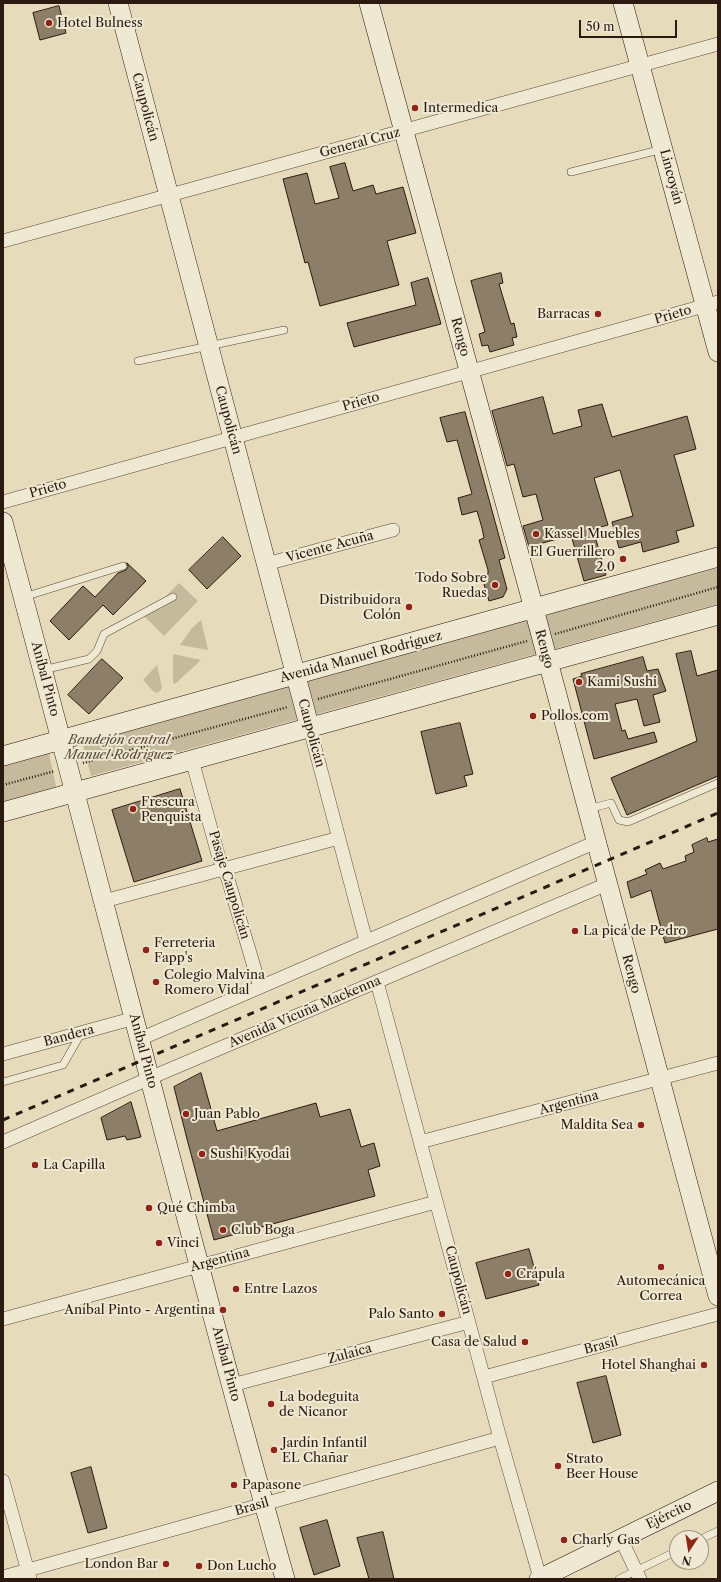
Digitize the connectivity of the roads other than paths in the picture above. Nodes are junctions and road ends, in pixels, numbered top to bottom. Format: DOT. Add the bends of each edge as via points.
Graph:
graph roads {
  1 [pos="118,3"];
  2 [pos="369,3"];
  3 [pos="623,3"];
  4 [pos="718,44"];
  5 [pos="640,65"];
  6 [pos="404,131"];
  7 [pos="663,149"];
  8 [pos="571,172"];
  9 [pos="168,195"];
  10 [pos="3,241"];
  11 [pos="712,304"];
  12 [pos="284,330"];
  13 [pos="208,345"];
  14 [pos="718,352"];
  15 [pos="138,361"];
  16 [pos="469,372"];
  17 [pos="233,438"];
  18 [pos="3,502"];
  19 [pos="3,522"];
  20 [pos="393,530"];
  21 [pos="718,557"];
  22 [pos="266,564"];
  23 [pos="123,566"];
  24 [pos="23,597"];
  25 [pos="173,597"];
  26 [pos="534,609"];
  27 [pos="718,615"];
  28 [pos="548,662"];
  29 [pos="43,670"];
  30 [pos="296,675"];
  31 [pos="310,729"];
  32 [pos="62,740"];
  33 [pos="3,756"];
  34 [pos="192,760"];
  35 [pos="718,783"];
  36 [pos="76,792"];
  37 [pos="587,810"];
  38 [pos="3,812"];
  39 [pos="339,838"];
  40 [pos="596,842"];
  41 [pos="224,869"];
  42 [pos="607,884"];
  43 [pos="104,902"];
  44 [pos="366,941"];
  45 [pos="377,982"];
  46 [pos="260,987"];
  47 [pos="134,1018"];
  48 [pos="83,1032"];
  49 [pos="140,1038"];
  50 [pos="3,1054"];
  51 [pos="718,1063"];
  52 [pos="150,1078"];
  53 [pos="660,1079"];
  54 [pos="3,1082"];
  55 [pos="3,1142"];
  56 [pos="420,1142"];
  57 [pos="436,1202"];
  58 [pos="199,1266"];
  59 [pos="718,1296"];
  60 [pos="718,1314"];
  61 [pos="3,1319"];
  62 [pos="469,1322"];
  63 [pos="484,1377"];
  64 [pos="232,1386"];
  65 [pos="500,1438"];
  66 [pos="3,1481"];
  67 [pos="718,1491"];
  68 [pos="264,1504"];
  69 [pos="620,1538"];
  70 [pos="669,1556"];
  71 [pos="29,1574"];
  72 [pos="638,1575"];
  73 [pos="3,1577"];
  74 [pos="285,1579"];
  75 [pos="539,1579"];
  76 [pos="619,1579"];
  1 -- 9 [label="main road, Caupolicán"];
  2 -- 6 [label="main road, Rengo"];
  3 -- 5 [label="main road, Lincoyán"];
  4 -- 5 [label="street, General Cruz"];
  5 -- 6 [label="street, General Cruz"];
  5 -- 7 [label="main road, Lincoyán"];
  6 -- 9 [label="street, General Cruz"];
  6 -- 16 [label="main road, Rengo"];
  7 -- 8 [label="lane"];
  7 -- 11 [label="main road, Lincoyán"];
  9 -- 10 [label="street, General Cruz"];
  9 -- 13 [label="main road, Caupolicán"];
  11 -- 14 [label="main road, Lincoyán"];
  11 -- 16 [label="street, Prieto"];
  12 -- 13 [label="lane"];
  13 -- 15 [label="lane"];
  13 -- 17 [label="main road, Caupolicán"];
  16 -- 17 [label="street, Prieto"];
  16 -- 26 [label="main road, Rengo"];
  17 -- 18 [label="street, Prieto"];
  17 -- 22 [label="main road, Caupolicán"];
  19 -- 24 [label="main road, Aníbal Pinto"];
  20 -- 22 [label="street, Vicente Acuña"];
  21 -- 26 [label="main road, Avenida Manuel Rodríguez"];
  22 -- 30 [label="main road, Caupolicán"];
  23 -- 24 [label="lane"];
  24 -- 29 [label="main road, Aníbal Pinto"];
  25 -- 29 [label="lane" via="104,634 89,659"];
  26 -- 28 [label="main road, Rengo"];
  26 -- 30 [label="main road, Avenida Manuel Rodríguez"];
  27 -- 28 [label="main road"];
  28 -- 31 [label="main road"];
  28 -- 37 [label="main road, Rengo"];
  29 -- 32 [label="main road, Aníbal Pinto"];
  30 -- 31 [label="main road, Caupolicán"];
  30 -- 32 [label="main road, Avenida Manuel Rodríguez"];
  31 -- 34 [label="main road"];
  31 -- 39 [label="street, Caupolicán"];
  32 -- 33 [label="main road, Avenida Manuel Rodríguez"];
  32 -- 36 [label="main road, Aníbal Pinto"];
  34 -- 36 [label="main road"];
  34 -- 41 [label="street, Pasaje Caupolicán"];
  35 -- 37 [label="lane" via="628,822 619,820 611,803"];
  36 -- 38 [label="main road"];
  36 -- 43 [label="main road, Aníbal Pinto"];
  37 -- 40 [label="main road, Rengo"];
  39 -- 41 [label="street"];
  39 -- 44 [label="street, Caupolicán"];
  40 -- 42 [label="main road, Rengo"];
  40 -- 44 [label="street"];
  41 -- 43 [label="street"];
  41 -- 46 [label="street, Pasaje Caupolicán"];
  42 -- 45 [label="street, Avenida Vicuña Mackenna"];
  42 -- 53 [label="main road, Rengo"];
  43 -- 47 [label="main road, Aníbal Pinto"];
  44 -- 46 [label="street"];
  45 -- 52 [label="street, Avenida Vicuña Mackenna"];
  45 -- 56 [label="street, Caupolicán"];
  46 -- 49 [label="street"];
  47 -- 48 [label="street, Bandera"];
  47 -- 49 [label="main road, Aníbal Pinto"];
  48 -- 50 [label="street, Bandera"];
  48 -- 54 [label="lane" via="63,1065"];
  49 -- 52 [label="main road, Aníbal Pinto"];
  51 -- 53 [label="street, Argentina"];
  52 -- 55 [label="street, Avenida Vicuña Mackenna"];
  52 -- 58 [label="main road, Aníbal Pinto"];
  53 -- 56 [label="street, Argentina"];
  53 -- 59 [label="main road, Rengo"];
  56 -- 57 [label="street, Caupolicán"];
  57 -- 58 [label="street, Argentina"];
  57 -- 62 [label="street, Caupolicán"];
  58 -- 61 [label="street, Argentina"];
  58 -- 64 [label="main road, Aníbal Pinto"];
  60 -- 63 [label="street, Brasil"];
  62 -- 63 [label="street, Caupolicán"];
  62 -- 64 [label="street, Zulaica"];
  63 -- 65 [label="street, Caupolicán"];
  64 -- 68 [label="main road, Aníbal Pinto"];
  65 -- 68 [label="street, Brasil"];
  65 -- 75 [label="street, Caupolicán"];
  66 -- 71 [label="street"];
  67 -- 69 [label="main road, Ejército"];
  68 -- 71 [label="street, Brasil"];
  68 -- 74 [label="main road, Aníbal Pinto"];
  69 -- 72 [label="street"];
  69 -- 75 [label="main road, Ejército"];
  70 -- 72 [label="lane"];
  71 -- 73 [label="street, Brasil"];
  72 -- 76 [label="lane"];
}
